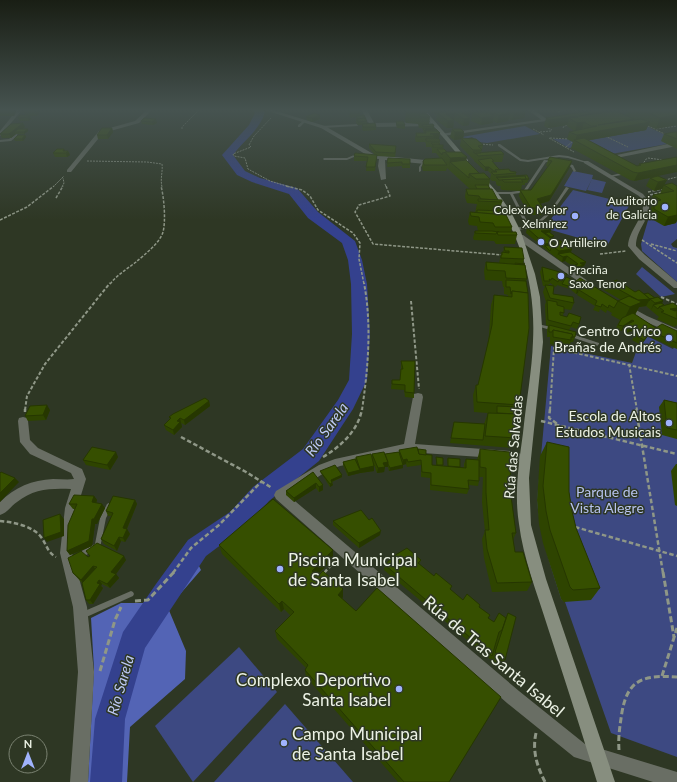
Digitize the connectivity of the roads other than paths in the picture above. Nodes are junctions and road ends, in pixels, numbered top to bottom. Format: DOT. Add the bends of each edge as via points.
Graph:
graph roads {
  1 [pos="90,146"];
  2 [pos="356,146"];
  3 [pos="453,146"];
  4 [pos="501,146"];
  5 [pos="665,146"];
  6 [pos="374,157"];
  7 [pos="382,158"];
  8 [pos="518,158"];
  9 [pos="324,159"];
  10 [pos="510,159"];
  11 [pos="424,162"];
  12 [pos="586,162"];
  13 [pos="442,163"];
  14 [pos="640,170"];
  15 [pos="69,171"];
  16 [pos="420,171"];
  17 [pos="575,171"];
  18 [pos="611,176"];
  19 [pos="383,179"];
  20 [pos="567,188"];
  21 [pos="496,193"];
  22 [pos="511,193"];
  23 [pos="528,227"];
  24 [pos="516,229"];
  25 [pos="520,237"];
  26 [pos="677,286"];
  27 [pos="600,292"];
  28 [pos="619,303"];
  29 [pos="538,325"];
  30 [pos="559,331"];
  31 [pos="677,332"];
  32 [pos="567,334"];
  33 [pos="597,344"];
  34 [pos="418,397"];
  35 [pos="24,421"];
  36 [pos="408,448"];
  37 [pos="525,459"];
  38 [pos="79,485"];
  39 [pos="113,501"];
  40 [pos="0,510"];
  41 [pos="68,560"];
  42 [pos="131,598"];
  43 [pos="81,616"];
  44 [pos="598,757"];
  45 [pos="669,780"];
  46 [pos="79,782"];
  47 [pos="606,782"];
  1 -- 15 [label="street"];
  2 -- 6 [label="street"];
  3 -- 21 [label="main road, Rúa das Salvadas"];
  4 -- 8 [label="lane"];
  5 -- 12 [label="street"];
  6 -- 7 [label="street"];
  6 -- 9 [label="lane"];
  7 -- 11 [label="street"];
  7 -- 19 [label="street"];
  8 -- 10 [label="lane"];
  8 -- 12 [label="lane" via="528,161 564,156"];
  11 -- 13 [label="street"];
  11 -- 16 [label="lane"];
  12 -- 18 [label="street"];
  14 -- 18 [label="lane"];
  17 -- 22 [label="lane" via="574,167 569,165 546,162 525,191"];
  18 -- 26 [label="street" via="646,201 647,208 632,242 635,250"];
  20 -- 23 [label="lane" via="545,218"];
  21 -- 22 [label="lane"];
  21 -- 24 [label="main road, Rúa das Salvadas"];
  22 -- 23 [label="lane"];
  23 -- 24 [label="lane"];
  24 -- 25 [label="main road, Rúa das Salvadas"];
  25 -- 27 [label="street"];
  25 -- 29 [label="main road, Rúa das Salvadas" via="535,294"];
  28 -- 31 [label="street" via="644,318"];
  29 -- 30 [label="lane"];
  29 -- 37 [label="main road, Rúa das Salvadas"];
  32 -- 33 [label="lane"];
  34 -- 36 [label="street"];
  35 -- 38 [label="street" via="25,442 34,451 75,470 79,475"];
  36 -- 37 [label="street, Rúa de Tras Santa Isabel" via="510,455"];
  36 -- 44 [label="street, Rúa de Tras Santa Isabel" via="339,462 323,468 280,495 519,702 580,751"];
  37 -- 44 [label="main road, Rúa das Salvadas" via="523,502 528,537 539,579"];
  38 -- 40 [label="street" via="53,484 28,488 14,495"];
  38 -- 41 [label="street" via="71,508 66,553"];
  39 -- 41 [label="lane" via="103,518 98,546"];
  41 -- 43 [label="street"];
  42 -- 43 [label="lane"];
  43 -- 46 [label="street" via="86,672"];
  44 -- 45 [label="street"];
  44 -- 47 [label="main road, Rúa das Salvadas"];
}
